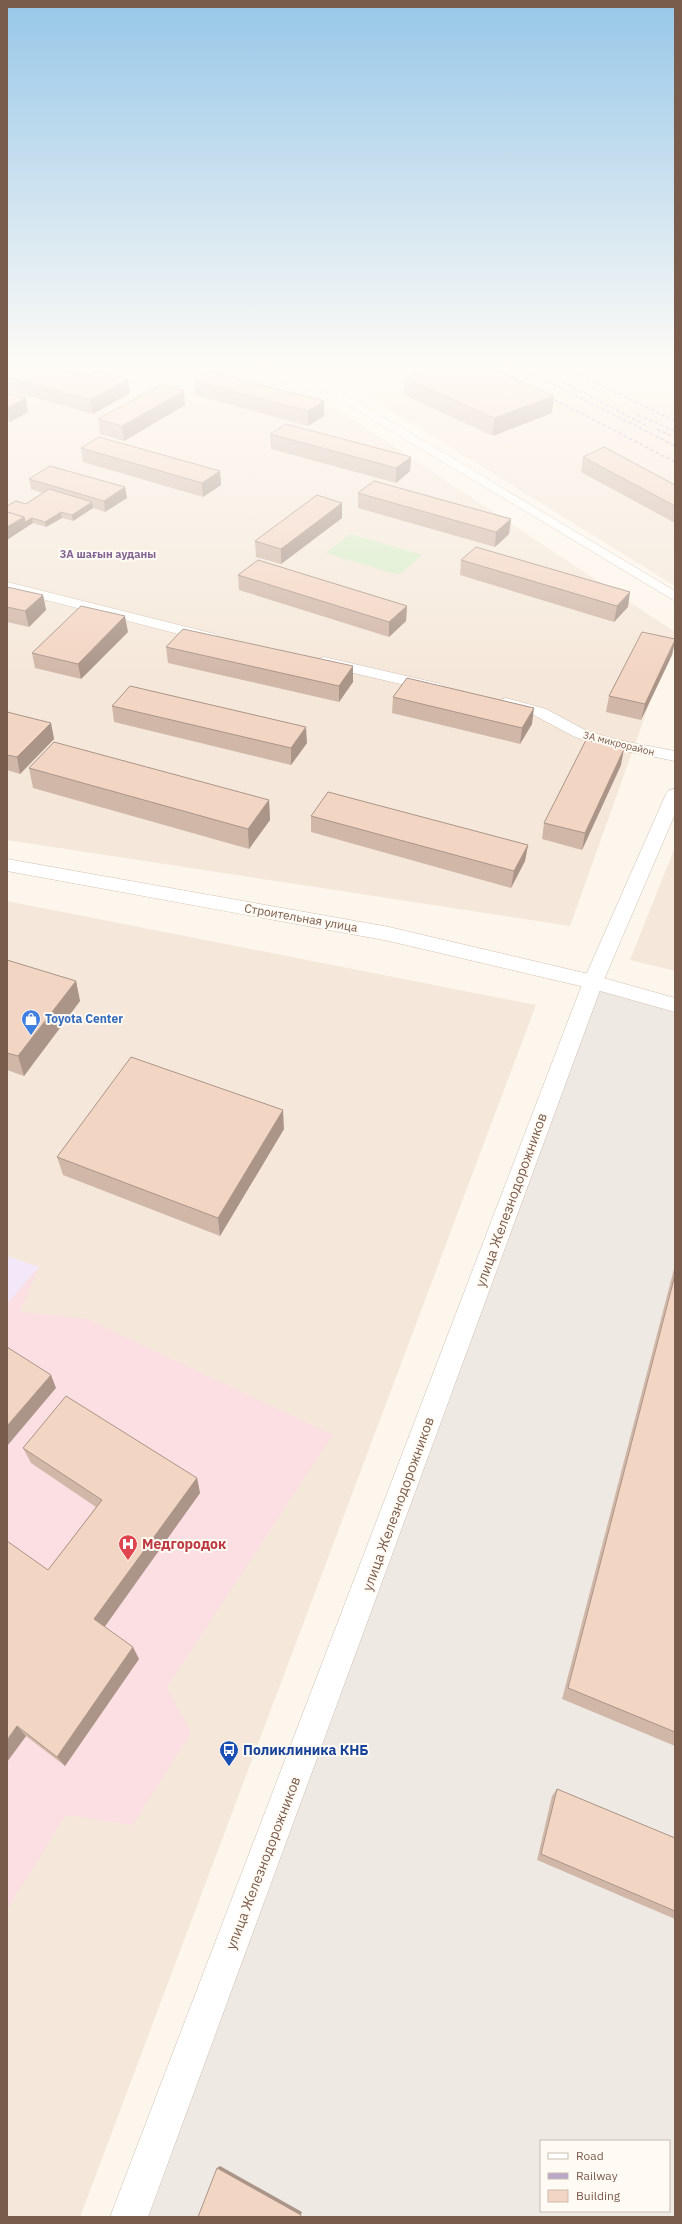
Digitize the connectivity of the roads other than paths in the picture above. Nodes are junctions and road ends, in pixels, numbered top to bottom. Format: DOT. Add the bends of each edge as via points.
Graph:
graph roads {
  1 [pos="462,469"];
  2 [pos="7,586"];
  3 [pos="675,597"];
  4 [pos="227,641"];
  5 [pos="312,659"];
  6 [pos="450,690"];
  7 [pos="488,699"];
  8 [pos="675,756"];
  9 [pos="675,794"];
  10 [pos="7,865"];
  11 [pos="593,982"];
  12 [pos="675,1005"];
  13 [pos="129,2217"];
  1 -- 3 [label="street"];
  2 -- 4 [label="street"];
  5 -- 6 [label="street"];
  7 -- 8 [label="street, 3А микрорайон" via="540,712 581,734"];
  9 -- 11 [label="street, улица Железнодорожников"];
  10 -- 11 [label="street, Строительная улица" via="389,934"];
  11 -- 12 [label="street, Строительная улица"];
  11 -- 13 [label="street, улица Железнодорожников"];
}
